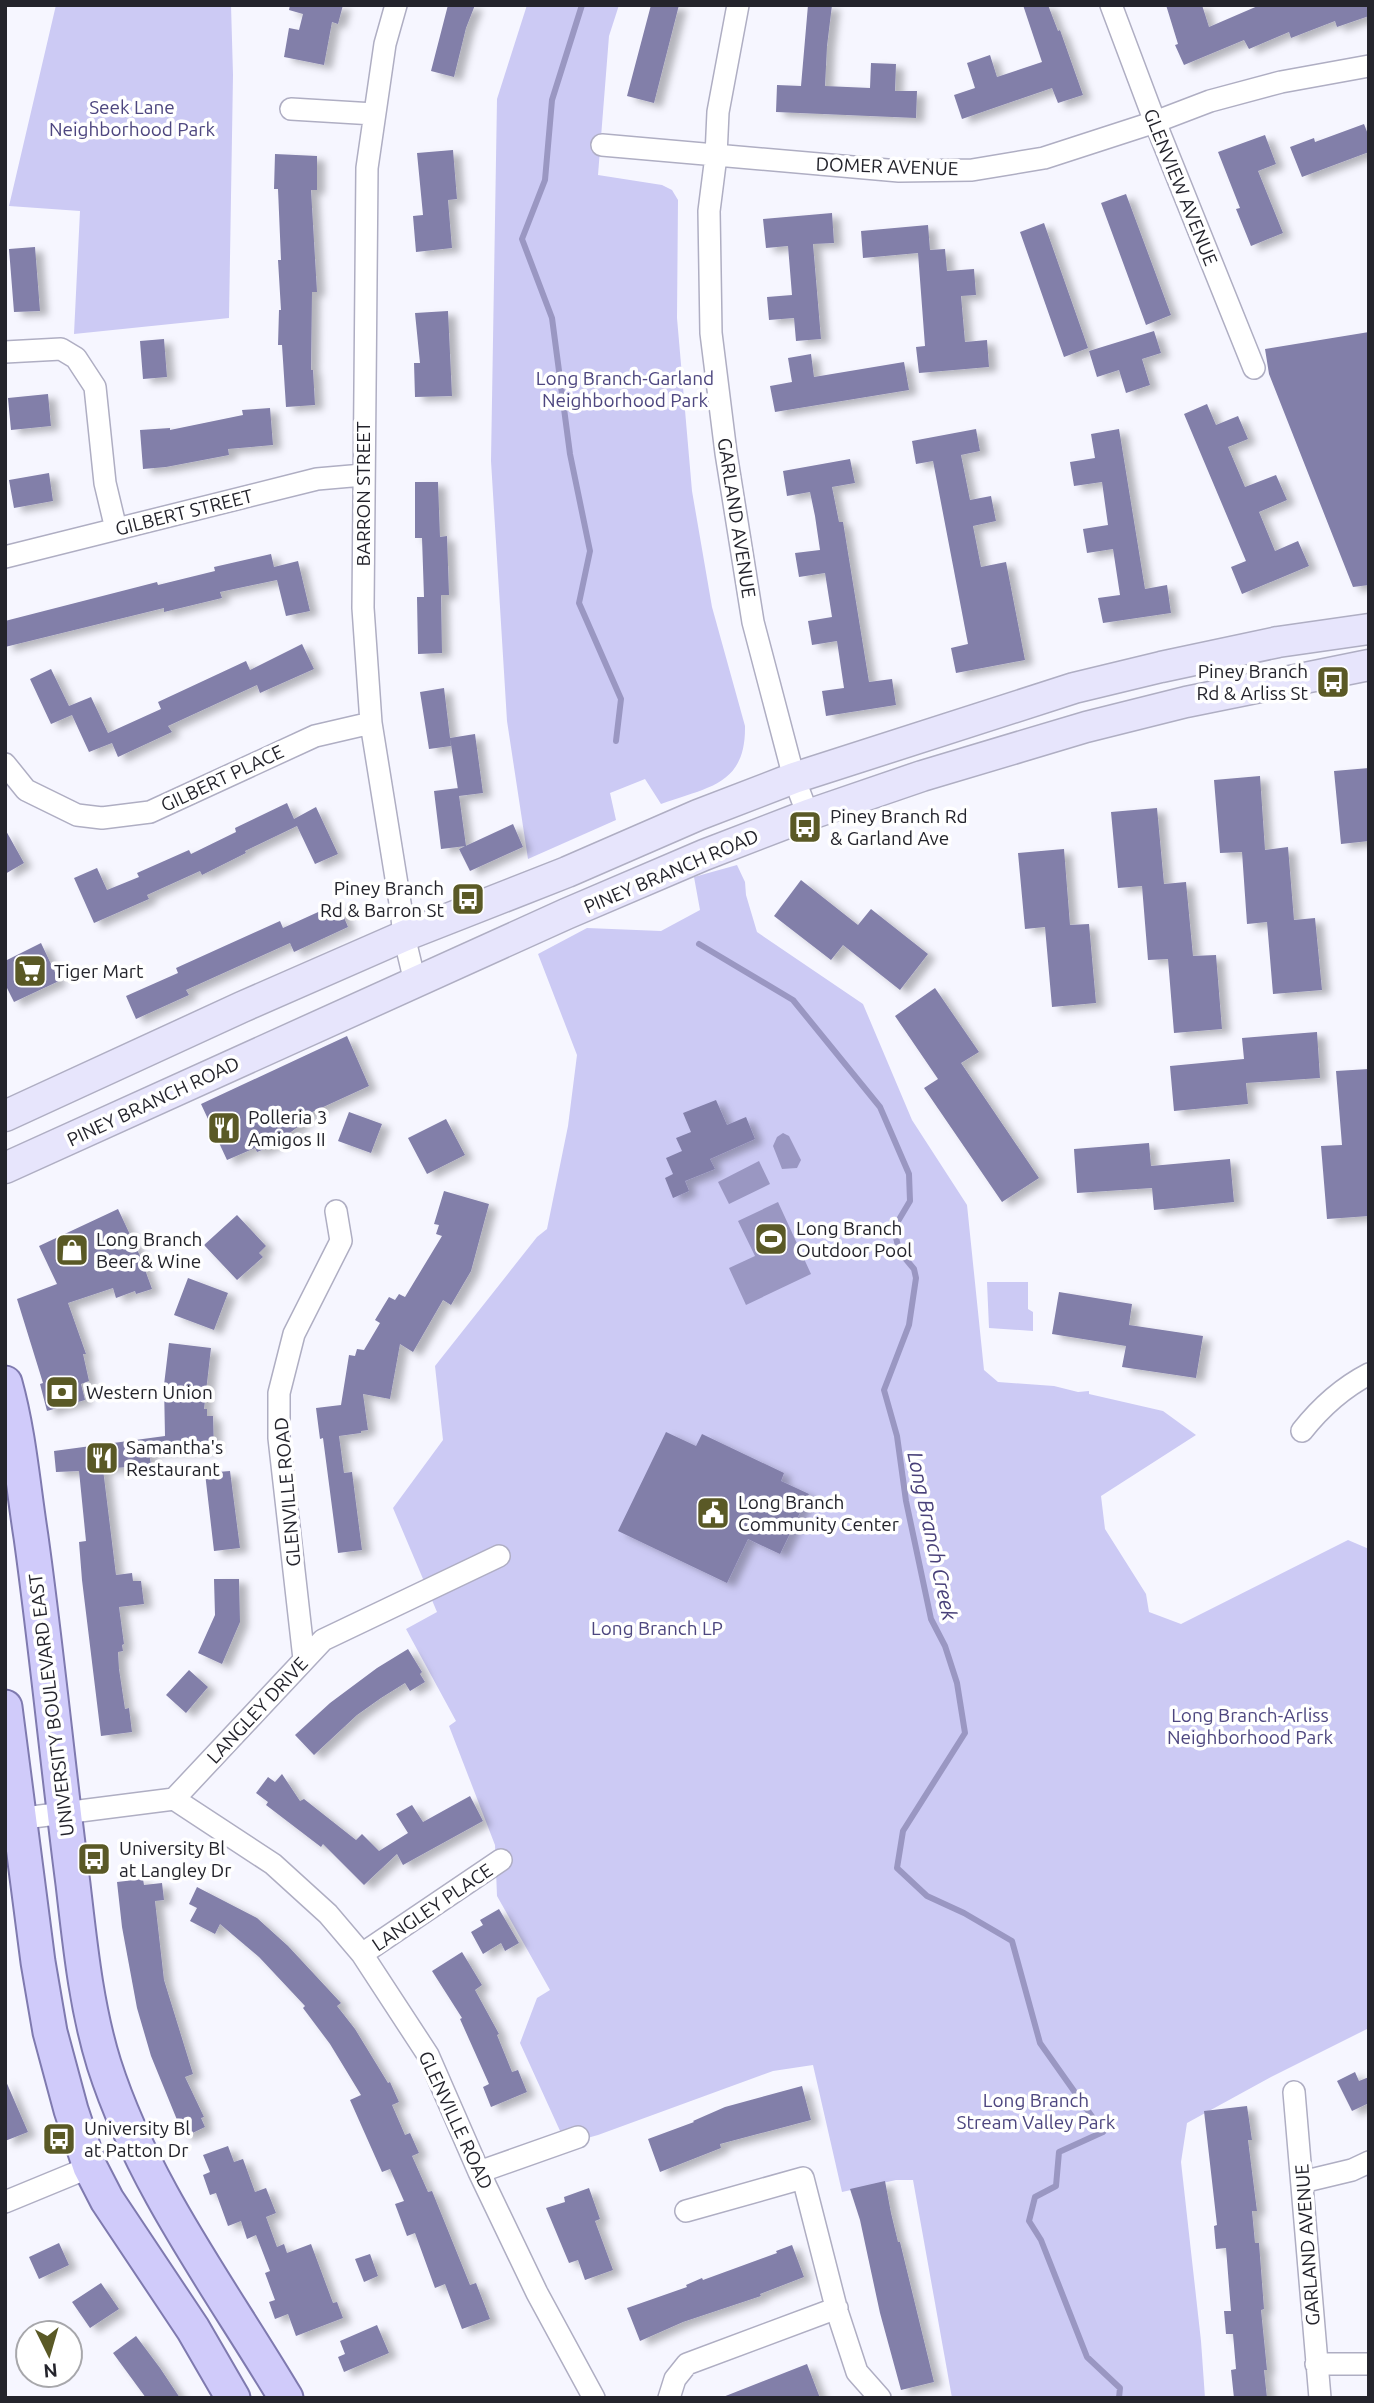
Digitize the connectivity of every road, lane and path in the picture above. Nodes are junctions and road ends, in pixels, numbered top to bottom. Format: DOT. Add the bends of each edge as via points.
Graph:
graph roads {
  1 [pos="396,5"];
  2 [pos="738,5"];
  3 [pos="1111,5"];
  4 [pos="1369,66"];
  5 [pos="291,109"];
  6 [pos="374,114"];
  7 [pos="1155,122"];
  8 [pos="601,145"];
  9 [pos="716,156"];
  10 [pos="5,352"];
  11 [pos="1254,368"];
  12 [pos="363,475"];
  13 [pos="116,529"];
  14 [pos="5,557"];
  15 [pos="1369,629"];
  16 [pos="1369,665"];
  17 [pos="371,723"];
  18 [pos="5,764"];
  19 [pos="794,778"];
  20 [pos="808,815"];
  21 [pos="404,936"];
  22 [pos="415,982"];
  23 [pos="5,1116"];
  24 [pos="5,1168"];
  25 [pos="336,1212"];
  26 [pos="1369,1374"];
  27 [pos="5,1383"];
  28 [pos="1302,1431"];
  29 [pos="499,1556"];
  30 [pos="304,1659"];
  31 [pos="5,1707"];
  32 [pos="174,1800"];
  33 [pos="64,1813"];
  34 [pos="12,1820"];
  35 [pos="501,1860"];
  36 [pos="362,1954"];
  37 [pos="1294,2092"];
  38 [pos="578,2137"];
  39 [pos="1369,2162"];
  40 [pos="90,2166"];
  41 [pos="479,2172"];
  42 [pos="1302,2182"];
  43 [pos="5,2202"];
  44 [pos="686,2211"];
  45 [pos="837,2308"];
  46 [pos="1316,2364"];
  47 [pos="1369,2364"];
  48 [pos="233,2398"];
  49 [pos="286,2398"];
  50 [pos="594,2398"];
  51 [pos="669,2398"];
  52 [pos="880,2398"];
  53 [pos="1320,2398"];
  1 -- 6 [label="street, BARRON STREET" via="384,44"];
  2 -- 9 [label="street, GARLAND AVENUE" via="718,112"];
  3 -- 7 [label="street, GLENVIEW AVENUE"];
  4 -- 7 [label="street, DOMER AVENUE" via="1282,82 1210,101"];
  5 -- 6 [label="street"];
  6 -- 12 [label="street, BARRON STREET" via="367,168"];
  7 -- 9 [label="street, DOMER AVENUE" via="1044,158 972,170 899,171"];
  7 -- 11 [label="street, GLENVIEW AVENUE"];
  8 -- 9 [label="street, DOMER AVENUE"];
  9 -- 19 [label="street, GARLAND AVENUE" via="709,211 711,333 724,440 753,622"];
  10 -- 13 [label="street" via="61,349 76,358 95,387"];
  12 -- 13 [label="street, GILBERT STREET" via="317,479"];
  12 -- 17 [label="street, BARRON STREET" via="363,608"];
  13 -- 14 [label="street, GILBERT STREET"];
  15 -- 19 [label="main road, PINEY BRANCH ROAD" via="1278,642 1074,688"];
  16 -- 20 [label="main road, PINEY BRANCH ROAD" via="1086,727"];
  17 -- 18 [label="street, GILBERT PLACE" via="315,736 150,812 102,818 77,815 26,790"];
  17 -- 21 [label="street, BARRON STREET"];
  19 -- 20 [label="street, GARLAND AVENUE"];
  19 -- 21 [label="main road, PINEY BRANCH ROAD"];
  20 -- 22 [label="main road, PINEY BRANCH ROAD" via="704,855"];
  21 -- 22 [label="street, BARRON STREET"];
  21 -- 23 [label="main road, PINEY BRANCH ROAD"];
  22 -- 24 [label="main road, PINEY BRANCH ROAD"];
  25 -- 30 [label="street, GLENVILLE ROAD" via="341,1241 294,1334 279,1393 279,1438"];
  26 -- 28 [label="street" via="1320,1408"];
  27 -- 33 [label="main road, UNIVERSITY BOULEVARD EAST" via="48,1659"];
  29 -- 30 [label="street, LANGLEY DRIVE" via="323,1640"];
  30 -- 32 [label="street, LANGLEY DRIVE"];
  31 -- 34 [label="main road"];
  32 -- 33 [label="street"];
  32 -- 36 [label="street, GLENVILLE ROAD" via="273,1864 328,1914"];
  33 -- 34 [label="street"];
  33 -- 49 [label="main road, UNIVERSITY BOULEVARD EAST" via="85,1980 108,2075 136,2147 167,2206"];
  34 -- 40 [label="main road" via="50,2032"];
  35 -- 36 [label="street, LANGLEY PLACE"];
  36 -- 41 [label="street, GLENVILLE ROAD" via="428,2055"];
  37 -- 42 [label="street, GARLAND AVENUE"];
  38 -- 41 [label="street"];
  39 -- 42 [label="street"];
  40 -- 43 [label="street"];
  40 -- 48 [label="main road"];
  41 -- 50 [label="street, GLENVILLE ROAD"];
  42 -- 46 [label="street, GARLAND AVENUE"];
  44 -- 45 [label="street" via="803,2178"];
  45 -- 51 [label="street" via="690,2362 678,2374"];
  45 -- 52 [label="street" via="857,2372"];
  46 -- 47 [label="street"];
  46 -- 53 [label="street, GARLAND AVENUE"];
}
